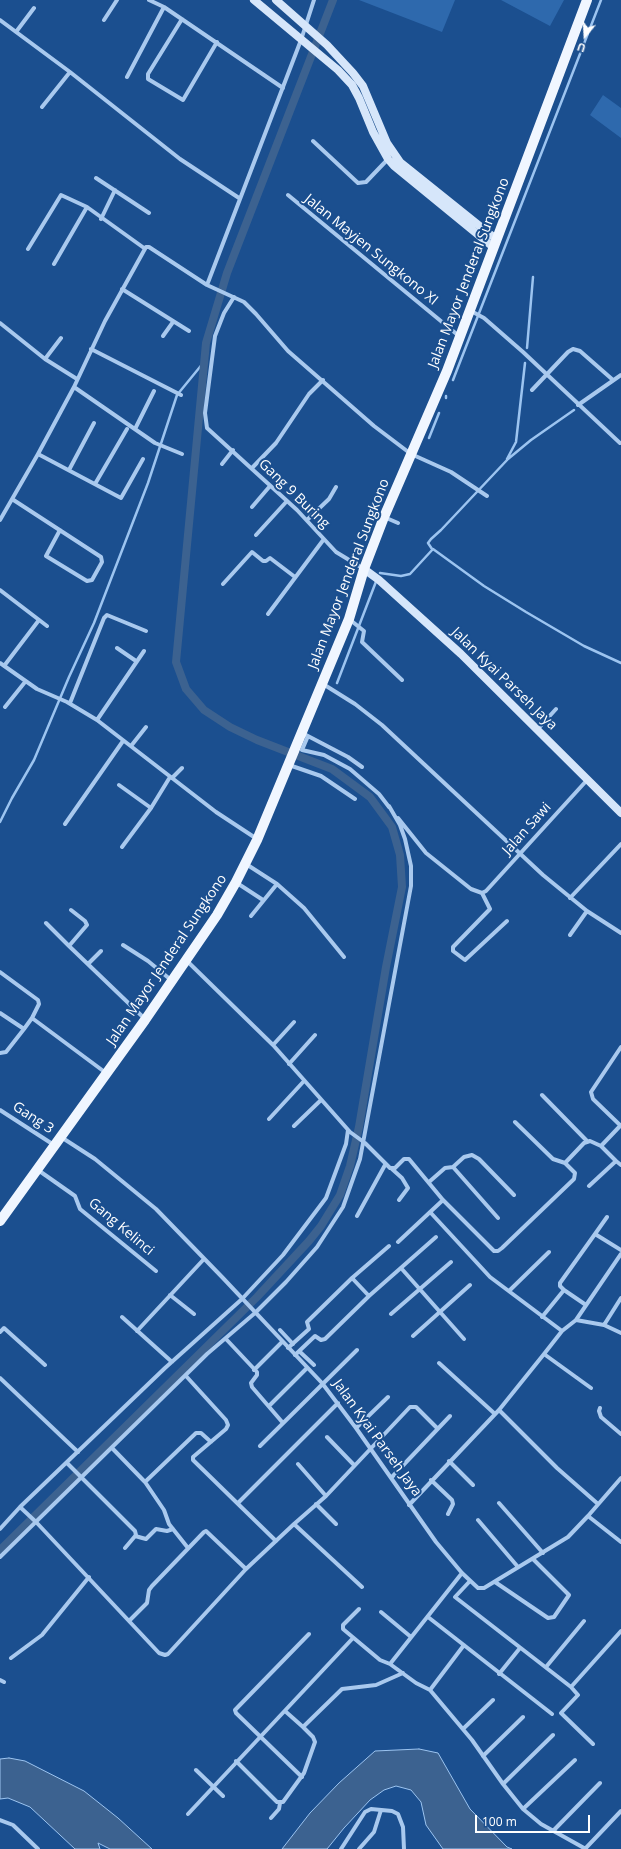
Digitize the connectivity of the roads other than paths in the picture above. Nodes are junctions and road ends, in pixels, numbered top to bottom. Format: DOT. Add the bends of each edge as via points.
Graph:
graph roads {
  1 [pos="117,0"];
  2 [pos="149,0"];
  3 [pos="254,0"];
  4 [pos="276,0"];
  5 [pos="314,0"];
  6 [pos="587,0"];
  7 [pos="164,7"];
  8 [pos="34,8"];
  9 [pos="182,19"];
  10 [pos="0,20"];
  11 [pos="104,20"];
  12 [pos="308,28"];
  13 [pos="16,32"];
  14 [pos="303,41"];
  15 [pos="217,42"];
  16 [pos="70,72"];
  17 [pos="127,77"];
  18 [pos="283,88"];
  19 [pos="42,107"];
  20 [pos="313,141"];
  21 [pos="388,159"];
  22 [pos="96,178"];
  23 [pos="115,190"];
  24 [pos="288,196"];
  25 [pos="239,198"];
  26 [pos="86,208"];
  27 [pos="149,213"];
  28 [pos="101,219"];
  29 [pos="495,243"];
  30 [pos="144,248"];
  31 [pos="28,249"];
  32 [pos="54,264"];
  33 [pos="207,285"];
  34 [pos="122,289"];
  35 [pos="233,296"];
  36 [pos="472,311"];
  37 [pos="172,322"];
  38 [pos="0,323"];
  39 [pos="189,331"];
  40 [pos="163,336"];
  41 [pos="460,337"];
  42 [pos="61,338"];
  43 [pos="91,349"];
  44 [pos="46,359"];
  45 [pos="546,375"];
  46 [pos="621,375"];
  47 [pos="77,379"];
  48 [pos="322,380"];
  49 [pos="613,380"];
  50 [pos="74,387"];
  51 [pos="532,390"];
  52 [pos="154,391"];
  53 [pos="181,395"];
  54 [pos="578,405"];
  55 [pos="94,423"];
  56 [pos="127,429"];
  57 [pos="136,429"];
  58 [pos="620,443"];
  59 [pos="233,450"];
  60 [pos="38,454"];
  61 [pos="182,454"];
  62 [pos="414,455"];
  63 [pos="144,459"];
  64 [pos="222,464"];
  65 [pos="252,468"];
  66 [pos="69,470"];
  67 [pos="95,484"];
  68 [pos="270,486"];
  69 [pos="336,487"];
  70 [pos="486,496"];
  71 [pos="12,499"];
  72 [pos="287,501"];
  73 [pos="252,507"];
  74 [pos="387,518"];
  75 [pos="0,520"];
  76 [pos="307,520"];
  77 [pos="396,522"];
  78 [pos="60,530"];
  79 [pos="256,535"];
  80 [pos="324,539"];
  81 [pos="364,569"];
  82 [pos="295,577"];
  83 [pos="223,584"];
  84 [pos="0,590"];
  85 [pos="268,614"];
  86 [pos="39,620"];
  87 [pos="352,621"];
  88 [pos="47,626"];
  89 [pos="146,631"];
  90 [pos="117,648"];
  91 [pos="144,651"];
  92 [pos="136,661"];
  93 [pos="0,663"];
  94 [pos="4,666"];
  95 [pos="402,680"];
  96 [pos="25,682"];
  97 [pos="325,685"];
  98 [pos="69,703"];
  99 [pos="5,706"];
  100 [pos="556,709"];
  101 [pos="97,720"];
  102 [pos="146,728"];
  103 [pos="537,730"];
  104 [pos="306,735"];
  105 [pos="123,741"];
  106 [pos="131,746"];
  107 [pos="300,749"];
  108 [pos="289,763"];
  109 [pos="362,767"];
  110 [pos="182,768"];
  111 [pos="171,777"];
  112 [pos="588,779"];
  113 [pos="119,785"];
  114 [pos="355,799"];
  115 [pos="389,806"];
  116 [pos="151,808"];
  117 [pos="621,813"];
  118 [pos="65,824"];
  119 [pos="258,840"];
  120 [pos="621,844"];
  121 [pos="122,847"];
  122 [pos="521,853"];
  123 [pos="245,864"];
  124 [pos="236,882"];
  125 [pos="276,884"];
  126 [pos="482,893"];
  127 [pos="570,898"];
  128 [pos="263,900"];
  129 [pos="71,910"];
  130 [pos="586,911"];
  131 [pos="251,916"];
  132 [pos="507,922"];
  133 [pos="46,923"];
  134 [pos="621,933"];
  135 [pos="570,935"];
  136 [pos="123,945"];
  137 [pos="69,946"];
  138 [pos="101,951"];
  139 [pos="344,956"];
  140 [pos="186,959"];
  141 [pos="88,964"];
  142 [pos="0,972"];
  143 [pos="172,981"];
  144 [pos="0,1013"];
  145 [pos="32,1018"];
  146 [pos="145,1020"];
  147 [pos="294,1022"];
  148 [pos="24,1029"];
  149 [pos="315,1035"];
  150 [pos="273,1045"];
  151 [pos="621,1047"];
  152 [pos="0,1052"];
  153 [pos="289,1064"];
  154 [pos="106,1073"];
  155 [pos="304,1081"];
  156 [pos="542,1095"];
  157 [pos="321,1100"];
  158 [pos="0,1110"];
  159 [pos="269,1119"];
  160 [pos="515,1122"];
  161 [pos="621,1125"];
  162 [pos="294,1126"];
  163 [pos="349,1131"];
  164 [pos="58,1141"];
  165 [pos="587,1141"];
  166 [pos="362,1142"];
  167 [pos="601,1146"];
  168 [pos="616,1161"];
  169 [pos="565,1163"];
  170 [pos="385,1165"];
  171 [pos="621,1165"];
  172 [pos="453,1167"];
  173 [pos="37,1169"];
  174 [pos="392,1169"];
  175 [pos="429,1182"];
  176 [pos="589,1186"];
  177 [pos="514,1195"];
  178 [pos="399,1200"];
  179 [pos="442,1200"];
  180 [pos="430,1212"];
  181 [pos="2,1215"];
  182 [pos="357,1216"];
  183 [pos="607,1217"];
  184 [pos="498,1218"];
  185 [pos="595,1234"];
  186 [pos="436,1237"];
  187 [pos="398,1242"];
  188 [pos="389,1246"];
  189 [pos="621,1250"];
  190 [pos="549,1252"];
  191 [pos="621,1254"];
  192 [pos="204,1259"];
  193 [pos="451,1262"];
  194 [pos="401,1268"];
  195 [pos="156,1271"];
  196 [pos="352,1278"];
  197 [pos="470,1285"];
  198 [pos="420,1289"];
  199 [pos="564,1290"];
  200 [pos="510,1291"];
  201 [pos="170,1296"];
  202 [pos="370,1296"];
  203 [pos="621,1298"];
  204 [pos="243,1300"];
  205 [pos="586,1305"];
  206 [pos="254,1312"];
  207 [pos="440,1312"];
  208 [pos="194,1314"];
  209 [pos="391,1314"];
  210 [pos="122,1317"];
  211 [pos="542,1317"];
  212 [pos="576,1320"];
  213 [pos="0,1324"];
  214 [pos="604,1325"];
  215 [pos="4,1328"];
  216 [pos="308,1329"];
  217 [pos="280,1330"];
  218 [pos="138,1331"];
  219 [pos="562,1331"];
  220 [pos="0,1332"];
  221 [pos="621,1333"];
  222 [pos="315,1336"];
  223 [pos="413,1336"];
  224 [pos="464,1338"];
  225 [pos="226,1339"];
  226 [pos="282,1342"];
  227 [pos="293,1344"];
  228 [pos="288,1348"];
  229 [pos="357,1350"];
  230 [pos="299,1351"];
  231 [pos="544,1354"];
  232 [pos="295,1355"];
  233 [pos="172,1362"];
  234 [pos="439,1363"];
  235 [pos="45,1365"];
  236 [pos="314,1365"];
  237 [pos="307,1368"];
  238 [pos="254,1370"];
  239 [pos="186,1376"];
  240 [pos="0,1378"];
  241 [pos="322,1383"];
  242 [pos="591,1388"];
  243 [pos="388,1397"];
  244 [pos="338,1403"];
  245 [pos="269,1406"];
  246 [pos="600,1408"];
  247 [pos="499,1410"];
  248 [pos="495,1414"];
  249 [pos="450,1416"];
  250 [pos="283,1423"];
  251 [pos="356,1428"];
  252 [pos="437,1428"];
  253 [pos="621,1434"];
  254 [pos="327,1437"];
  255 [pos="211,1442"];
  256 [pos="260,1446"];
  257 [pos="112,1448"];
  258 [pos="371,1449"];
  259 [pos="78,1452"];
  260 [pos="449,1461"];
  261 [pos="68,1464"];
  262 [pos="298,1464"];
  263 [pos="354,1465"];
  264 [pos="80,1477"];
  265 [pos="391,1478"];
  266 [pos="621,1478"];
  267 [pos="431,1480"];
  268 [pos="145,1482"];
  269 [pos="473,1485"];
  270 [pos="326,1496"];
  271 [pos="239,1502"];
  272 [pos="499,1503"];
  273 [pos="316,1504"];
  274 [pos="409,1504"];
  275 [pos="598,1504"];
  276 [pos="21,1508"];
  277 [pos="448,1514"];
  278 [pos="588,1516"];
  279 [pos="34,1520"];
  280 [pos="478,1520"];
  281 [pos="294,1524"];
  282 [pos="336,1524"];
  283 [pos="0,1529"];
  284 [pos="173,1529"];
  285 [pos="135,1536"];
  286 [pos="276,1541"];
  287 [pos="621,1542"];
  288 [pos="125,1548"];
  289 [pos="188,1548"];
  290 [pos="543,1553"];
  291 [pos="0,1557"];
  292 [pos="533,1559"];
  293 [pos="518,1567"];
  294 [pos="246,1569"];
  295 [pos="462,1573"];
  296 [pos="88,1577"];
  297 [pos="470,1581"];
  298 [pos="495,1582"];
  299 [pos="362,1587"];
  300 [pos="447,1591"];
  301 [pos="454,1598"];
  302 [pos="359,1609"];
  303 [pos="380,1612"];
  304 [pos="428,1617"];
  305 [pos="130,1620"];
  306 [pos="584,1621"];
  307 [pos="621,1631"];
  308 [pos="308,1634"];
  309 [pos="411,1637"];
  310 [pos="354,1638"];
  311 [pos="464,1645"];
  312 [pos="520,1648"];
  313 [pos="11,1658"];
  314 [pos="390,1664"];
  315 [pos="546,1667"];
  316 [pos="403,1673"];
  317 [pos="499,1674"];
  318 [pos="571,1687"];
  319 [pos="430,1690"];
  320 [pos="493,1700"];
  321 [pos="285,1711"];
  322 [pos="552,1714"];
  323 [pos="524,1717"];
  324 [pos="304,1727"];
  325 [pos="463,1729"];
  326 [pos="553,1735"];
  327 [pos="262,1736"];
  328 [pos="593,1744"];
  329 [pos="483,1756"];
  330 [pos="575,1760"];
  331 [pos="236,1761"];
  332 [pos="196,1770"];
  333 [pos="302,1777"];
  334 [pos="600,1783"];
  335 [pos="503,1784"];
  336 [pos="213,1785"];
  337 [pos="223,1796"];
  338 [pos="280,1803"];
  339 [pos="523,1809"];
  340 [pos="382,1810"];
  341 [pos="621,1811"];
  342 [pos="188,1814"];
  343 [pos="271,1818"];
  344 [pos="0,1820"];
  345 [pos="553,1831"];
  346 [pos="38,1849"];
  347 [pos="341,1849"];
  348 [pos="359,1849"];
  349 [pos="404,1849"];
  350 [pos="584,1849"];
  1 -- 11 [label="street"];
  2 -- 7 [label="street"];
  3 -- 14 [label="main road"];
  4 -- 12 [label="main road"];
  5 -- 12 [label="street"];
  6 -- 29 [label="main road, Jalan Mayor Jenderal Sungkono"];
  7 -- 9 [label="street"];
  7 -- 17 [label="street"];
  8 -- 13 [label="street"];
  9 -- 15 [label="street"];
  9 -- 15 [label="street" via="148,74 148,79 183,100"];
  10 -- 13 [label="street"];
  12 -- 14 [label="street"];
  12 -- 29 [label="main road" via="327,45 363,86 387,143 400,162"];
  13 -- 16 [label="street"];
  14 -- 18 [label="street"];
  14 -- 21 [label="main road" via="352,85"];
  15 -- 18 [label="street"];
  16 -- 19 [label="street"];
  16 -- 25 [label="street" via="180,159"];
  18 -- 25 [label="street"];
  20 -- 21 [label="street" via="358,183 366,182"];
  21 -- 29 [label="main road" via="416,185"];
  22 -- 23 [label="street"];
  23 -- 27 [label="street"];
  23 -- 28 [label="street"];
  24 -- 41 [label="street, Jalan Mayjen Sungkono XI"];
  25 -- 33 [label="street"];
  26 -- 28 [label="street"];
  26 -- 31 [label="street" via="61,195"];
  26 -- 32 [label="street"];
  28 -- 30 [label="street"];
  29 -- 36 [label="main road, Jalan Mayor Jenderal Sungkono"];
  30 -- 33 [label="street" via="149,247"];
  30 -- 34 [label="street"];
  33 -- 35 [label="street"];
  34 -- 37 [label="street"];
  34 -- 43 [label="street"];
  35 -- 48 [label="street" via="244,302 288,351"];
  35 -- 59 [label="street, Gang 9 Buring" via="215,336 205,413 205,424 210,432"];
  36 -- 41 [label="main road, Jalan Mayor Jenderal Sungkono"];
  36 -- 45 [label="street" via="484,318"];
  37 -- 39 [label="street"];
  37 -- 40 [label="street"];
  38 -- 44 [label="street"];
  41 -- 62 [label="main road, Jalan Mayor Jenderal Sungkono"];
  42 -- 44 [label="street"];
  43 -- 47 [label="street"];
  43 -- 53 [label="street"];
  44 -- 47 [label="street"];
  45 -- 49 [label="street" via="573,349 580,351"];
  45 -- 51 [label="street"];
  45 -- 54 [label="street"];
  46 -- 49 [label="street"];
  47 -- 50 [label="street"];
  48 -- 62 [label="street" via="374,426"];
  48 -- 65 [label="street" via="305,399 276,443"];
  49 -- 54 [label="street"];
  50 -- 57 [label="street"];
  50 -- 60 [label="street"];
  52 -- 57 [label="street"];
  54 -- 58 [label="street"];
  55 -- 66 [label="street"];
  56 -- 67 [label="street"];
  57 -- 61 [label="street" via="155,443"];
  59 -- 64 [label="street"];
  59 -- 65 [label="street, Gang 9 Buring"];
  60 -- 66 [label="street"];
  60 -- 71 [label="street"];
  62 -- 70 [label="street" via="451,472"];
  62 -- 74 [label="main road, Jalan Mayor Jenderal Sungkono"];
  63 -- 67 [label="street" via="121,498"];
  65 -- 68 [label="street, Gang 9 Buring"];
  66 -- 67 [label="street"];
  68 -- 72 [label="street, Gang 9 Buring"];
  68 -- 73 [label="street"];
  69 -- 76 [label="street" via="329,499"];
  71 -- 75 [label="street"];
  71 -- 78 [label="street"];
  72 -- 76 [label="street, Gang 9 Buring"];
  72 -- 79 [label="street"];
  74 -- 77 [label="street"];
  74 -- 81 [label="main road, Jalan Mayor Jenderal Sungkono"];
  76 -- 80 [label="street, Gang 9 Buring"];
  78 -- 78 [label="street" via="46,556 87,581 92,580 103,559"];
  80 -- 81 [label="street, Gang 9 Buring" via="344,558"];
  80 -- 82 [label="street"];
  81 -- 87 [label="main road, Jalan Mayor Jenderal Sungkono"];
  81 -- 103 [label="main road, Jalan Kyai Parseh Jaya" via="380,580 460,654"];
  82 -- 83 [label="street" via="270,558 263,561 252,552"];
  82 -- 85 [label="street"];
  84 -- 86 [label="street"];
  86 -- 88 [label="street"];
  86 -- 94 [label="street"];
  87 -- 95 [label="street" via="364,631 362,642"];
  87 -- 97 [label="main road, Jalan Mayor Jenderal Sungkono"];
  89 -- 98 [label="street" via="107,615"];
  90 -- 92 [label="street"];
  91 -- 92 [label="street"];
  92 -- 101 [label="street"];
  93 -- 94 [label="street"];
  94 -- 96 [label="street"];
  96 -- 98 [label="street"];
  96 -- 99 [label="street"];
  97 -- 104 [label="main road, Jalan Mayor Jenderal Sungkono"];
  97 -- 122 [label="street" via="403,743"];
  98 -- 101 [label="street"];
  100 -- 103 [label="street"];
  101 -- 105 [label="street"];
  102 -- 106 [label="street"];
  103 -- 112 [label="main road, Jalan Kyai Parseh Jaya"];
  104 -- 107 [label="main road, Jalan Mayor Jenderal Sungkono"];
  104 -- 109 [label="street"];
  105 -- 106 [label="street"];
  105 -- 118 [label="street"];
  106 -- 111 [label="street"];
  107 -- 108 [label="main road, Jalan Mayor Jenderal Sungkono"];
  107 -- 115 [label="street" via="324,755 350,769"];
  108 -- 114 [label="street" via="321,776"];
  108 -- 119 [label="main road, Jalan Mayor Jenderal Sungkono"];
  110 -- 111 [label="street"];
  111 -- 116 [label="street"];
  111 -- 119 [label="street"];
  112 -- 117 [label="main road, Jalan Kyai Parseh Jaya"];
  112 -- 122 [label="street, Jalan Sawi"];
  113 -- 116 [label="street"];
  115 -- 126 [label="street" via="426,853 471,889"];
  115 -- 166 [label="street" via="405,839 411,866 411,886"];
  116 -- 121 [label="street"];
  119 -- 123 [label="main road, Jalan Mayor Jenderal Sungkono"];
  120 -- 127 [label="street"];
  122 -- 126 [label="street, Jalan Sawi"];
  122 -- 127 [label="street"];
  123 -- 124 [label="main road, Jalan Mayor Jenderal Sungkono"];
  123 -- 125 [label="street"];
  124 -- 128 [label="street"];
  124 -- 140 [label="main road, Jalan Mayor Jenderal Sungkono"];
  125 -- 128 [label="street"];
  125 -- 139 [label="street" via="304,908"];
  126 -- 132 [label="street" via="490,906 489,910 453,947 453,951 465,960"];
  127 -- 130 [label="street"];
  128 -- 131 [label="street"];
  129 -- 137 [label="street" via="87,925"];
  130 -- 134 [label="street"];
  130 -- 135 [label="street"];
  133 -- 137 [label="street"];
  136 -- 143 [label="street"];
  137 -- 141 [label="street"];
  138 -- 141 [label="street"];
  140 -- 143 [label="main road, Jalan Mayor Jenderal Sungkono"];
  140 -- 150 [label="street"];
  141 -- 146 [label="street"];
  142 -- 145 [label="street" via="38,1000 39,1004"];
  143 -- 146 [label="main road, Jalan Mayor Jenderal Sungkono"];
  144 -- 148 [label="street"];
  145 -- 148 [label="street"];
  145 -- 154 [label="street"];
  146 -- 154 [label="main road, Jalan Mayor Jenderal Sungkono"];
  147 -- 150 [label="street"];
  148 -- 152 [label="street" via="6,1052"];
  149 -- 153 [label="street"];
  150 -- 153 [label="street"];
  151 -- 161 [label="street" via="591,1092 593,1099"];
  153 -- 155 [label="street"];
  154 -- 164 [label="main road, Jalan Mayor Jenderal Sungkono"];
  155 -- 157 [label="street"];
  155 -- 159 [label="street"];
  156 -- 165 [label="street"];
  157 -- 162 [label="street"];
  157 -- 163 [label="street"];
  158 -- 164 [label="street, Gang 3"];
  160 -- 169 [label="street" via="553,1159"];
  161 -- 167 [label="street"];
  163 -- 166 [label="street"];
  163 -- 204 [label="street" via="326,1198 299,1236"];
  164 -- 173 [label="main road, Jalan Mayor Jenderal Sungkono"];
  164 -- 192 [label="street, Jalan Kyai Parseh Jaya" via="95,1159 130,1187 156,1209"];
  165 -- 167 [label="street"];
  165 -- 169 [label="street"];
  166 -- 170 [label="street"];
  166 -- 206 [label="street" via="353,1183 343,1207 317,1247"];
  167 -- 168 [label="street"];
  168 -- 171 [label="street"];
  168 -- 176 [label="street"];
  169 -- 179 [label="street" via="575,1173 574,1179 498,1251 490,1248"];
  170 -- 174 [label="street"];
  170 -- 182 [label="street"];
  172 -- 175 [label="street" via="444,1168"];
  172 -- 177 [label="street" via="464,1157 472,1155"];
  172 -- 184 [label="street"];
  173 -- 181 [label="main road, Jalan Mayor Jenderal Sungkono"];
  173 -- 195 [label="street, Gang Kelinci" via="75,1196 80,1209"];
  174 -- 175 [label="street" via="406,1158"];
  174 -- 178 [label="street" via="408,1188"];
  175 -- 179 [label="street"];
  179 -- 180 [label="street"];
  180 -- 187 [label="street"];
  180 -- 200 [label="street" via="490,1277"];
  183 -- 185 [label="street"];
  185 -- 189 [label="street"];
  185 -- 199 [label="street" via="560,1283"];
  186 -- 194 [label="street"];
  188 -- 196 [label="street"];
  190 -- 200 [label="street"];
  191 -- 205 [label="street"];
  192 -- 201 [label="street"];
  192 -- 204 [label="street, Jalan Kyai Parseh Jaya"];
  193 -- 198 [label="street"];
  194 -- 198 [label="street"];
  194 -- 202 [label="street"];
  196 -- 202 [label="street"];
  196 -- 216 [label="street" via="307,1322"];
  197 -- 207 [label="street"];
  198 -- 207 [label="street"];
  198 -- 209 [label="street"];
  199 -- 205 [label="street"];
  199 -- 211 [label="street"];
  200 -- 211 [label="street"];
  201 -- 208 [label="street"];
  201 -- 218 [label="street"];
  202 -- 222 [label="street" via="326,1339 321,1340"];
  203 -- 214 [label="street"];
  204 -- 206 [label="street, Jalan Kyai Parseh Jaya"];
  204 -- 233 [label="street"];
  205 -- 212 [label="street"];
  206 -- 225 [label="street"];
  206 -- 226 [label="street, Jalan Kyai Parseh Jaya"];
  207 -- 223 [label="street"];
  207 -- 224 [label="street"];
  210 -- 218 [label="street"];
  211 -- 219 [label="street"];
  212 -- 214 [label="street"];
  212 -- 219 [label="street"];
  213 -- 215 [label="street"];
  214 -- 221 [label="street"];
  215 -- 220 [label="street"];
  215 -- 235 [label="street"];
  216 -- 222 [label="street"];
  216 -- 227 [label="street"];
  217 -- 227 [label="street"];
  218 -- 233 [label="street"];
  219 -- 231 [label="street"];
  222 -- 230 [label="street"];
  225 -- 238 [label="street"];
  225 -- 239 [label="street"];
  226 -- 228 [label="street, Jalan Kyai Parseh Jaya"];
  226 -- 238 [label="street"];
  227 -- 228 [label="street"];
  228 -- 232 [label="street, Jalan Kyai Parseh Jaya"];
  229 -- 241 [label="street"];
  230 -- 232 [label="street"];
  230 -- 236 [label="street"];
  231 -- 242 [label="street"];
  231 -- 247 [label="street"];
  232 -- 237 [label="street, Jalan Kyai Parseh Jaya"];
  233 -- 259 [label="street"];
  234 -- 248 [label="street"];
  237 -- 241 [label="street, Jalan Kyai Parseh Jaya"];
  237 -- 245 [label="street"];
  238 -- 245 [label="street" via="257,1375 251,1386"];
  239 -- 255 [label="street" via="228,1423 226,1429"];
  239 -- 257 [label="street"];
  240 -- 259 [label="street"];
  241 -- 244 [label="street, Jalan Kyai Parseh Jaya"];
  241 -- 250 [label="street"];
  243 -- 251 [label="street"];
  244 -- 251 [label="street, Jalan Kyai Parseh Jaya"];
  244 -- 271 [label="street"];
  245 -- 250 [label="street"];
  246 -- 253 [label="street" via="601,1416"];
  247 -- 248 [label="street"];
  247 -- 275 [label="street" via="557,1468"];
  248 -- 260 [label="street"];
  249 -- 252 [label="street"];
  250 -- 256 [label="street"];
  251 -- 258 [label="street, Jalan Kyai Parseh Jaya"];
  252 -- 258 [label="street" via="416,1407 410,1407"];
  252 -- 265 [label="street"];
  254 -- 263 [label="street"];
  255 -- 268 [label="street" via="201,1433 196,1433"];
  255 -- 271 [label="street" via="193,1457 193,1460"];
  257 -- 264 [label="street"];
  257 -- 268 [label="street"];
  258 -- 263 [label="street"];
  258 -- 265 [label="street, Jalan Kyai Parseh Jaya"];
  259 -- 261 [label="street"];
  260 -- 267 [label="street"];
  260 -- 269 [label="street"];
  261 -- 264 [label="street"];
  261 -- 276 [label="street"];
  262 -- 270 [label="street"];
  263 -- 270 [label="street"];
  264 -- 279 [label="street"];
  264 -- 285 [label="street" via="136,1531"];
  265 -- 274 [label="street, Jalan Kyai Parseh Jaya"];
  266 -- 275 [label="street, Jalan Kyai Parseh Jaya"];
  267 -- 274 [label="street"];
  267 -- 277 [label="street" via="452,1500 453,1504"];
  268 -- 284 [label="street"];
  270 -- 273 [label="street"];
  271 -- 286 [label="street"];
  272 -- 290 [label="street"];
  273 -- 281 [label="street"];
  273 -- 282 [label="street"];
  274 -- 295 [label="street, Jalan Kyai Parseh Jaya"];
  275 -- 278 [label="street, Jalan Kyai Parseh Jaya"];
  276 -- 279 [label="street"];
  276 -- 283 [label="street"];
  278 -- 287 [label="street"];
  278 -- 290 [label="street, Jalan Kyai Parseh Jaya" via="568,1537"];
  279 -- 291 [label="street"];
  279 -- 296 [label="street"];
  280 -- 293 [label="street"];
  281 -- 286 [label="street"];
  281 -- 299 [label="street"];
  284 -- 285 [label="street" via="156,1529 146,1539"];
  284 -- 289 [label="street"];
  285 -- 288 [label="street"];
  286 -- 294 [label="street"];
  289 -- 294 [label="street" via="206,1531"];
  289 -- 305 [label="street" via="152,1586 147,1603"];
  290 -- 292 [label="street, Jalan Kyai Parseh Jaya"];
  292 -- 293 [label="street, Jalan Kyai Parseh Jaya"];
  292 -- 298 [label="street" via="569,1595 554,1617 548,1618"];
  293 -- 298 [label="street, Jalan Kyai Parseh Jaya"];
  294 -- 305 [label="street" via="168,1654 159,1653"];
  295 -- 297 [label="street, Jalan Kyai Parseh Jaya"];
  295 -- 300 [label="street"];
  296 -- 305 [label="street"];
  296 -- 313 [label="street" via="42,1635"];
  297 -- 298 [label="street, Jalan Kyai Parseh Jaya" via="480,1589"];
  297 -- 301 [label="street"];
  300 -- 301 [label="street"];
  300 -- 304 [label="street"];
  301 -- 312 [label="street"];
  302 -- 310 [label="street" via="342,1627"];
  303 -- 309 [label="street"];
  304 -- 309 [label="street"];
  304 -- 311 [label="street"];
  306 -- 315 [label="street"];
  307 -- 318 [label="street"];
  308 -- 327 [label="street" via="236,1708 236,1713"];
  309 -- 314 [label="street"];
  310 -- 314 [label="street" via="380,1660"];
  310 -- 321 [label="street"];
  311 -- 317 [label="street"];
  311 -- 319 [label="street"];
  312 -- 315 [label="street"];
  312 -- 317 [label="street"];
  314 -- 316 [label="street"];
  315 -- 318 [label="street"];
  316 -- 319 [label="street"];
  316 -- 324 [label="street" via="376,1685 342,1689"];
  317 -- 322 [label="street"];
  318 -- 328 [label="street" via="578,1695 561,1713"];
  319 -- 325 [label="street"];
  320 -- 325 [label="street"];
  321 -- 324 [label="street"];
  321 -- 327 [label="street"];
  323 -- 329 [label="street"];
  324 -- 333 [label="street" via="315,1742"];
  325 -- 329 [label="street"];
  326 -- 335 [label="street"];
  327 -- 331 [label="street"];
  327 -- 333 [label="street"];
  329 -- 335 [label="street"];
  330 -- 339 [label="street"];
  331 -- 336 [label="street"];
  331 -- 338 [label="street"];
  332 -- 336 [label="street"];
  333 -- 338 [label="street"];
  334 -- 345 [label="street"];
  335 -- 339 [label="street"];
  336 -- 337 [label="street"];
  336 -- 342 [label="street"];
  338 -- 343 [label="street" via="279,1809"];
  339 -- 345 [label="street"];
  340 -- 347 [label="street" via="366,1811"];
  340 -- 348 [label="street" via="374,1832"];
  340 -- 349 [label="street" via="400,1815"];
  341 -- 350 [label="street"];
  344 -- 346 [label="street" via="13,1825"];
  345 -- 350 [label="street"];
}
